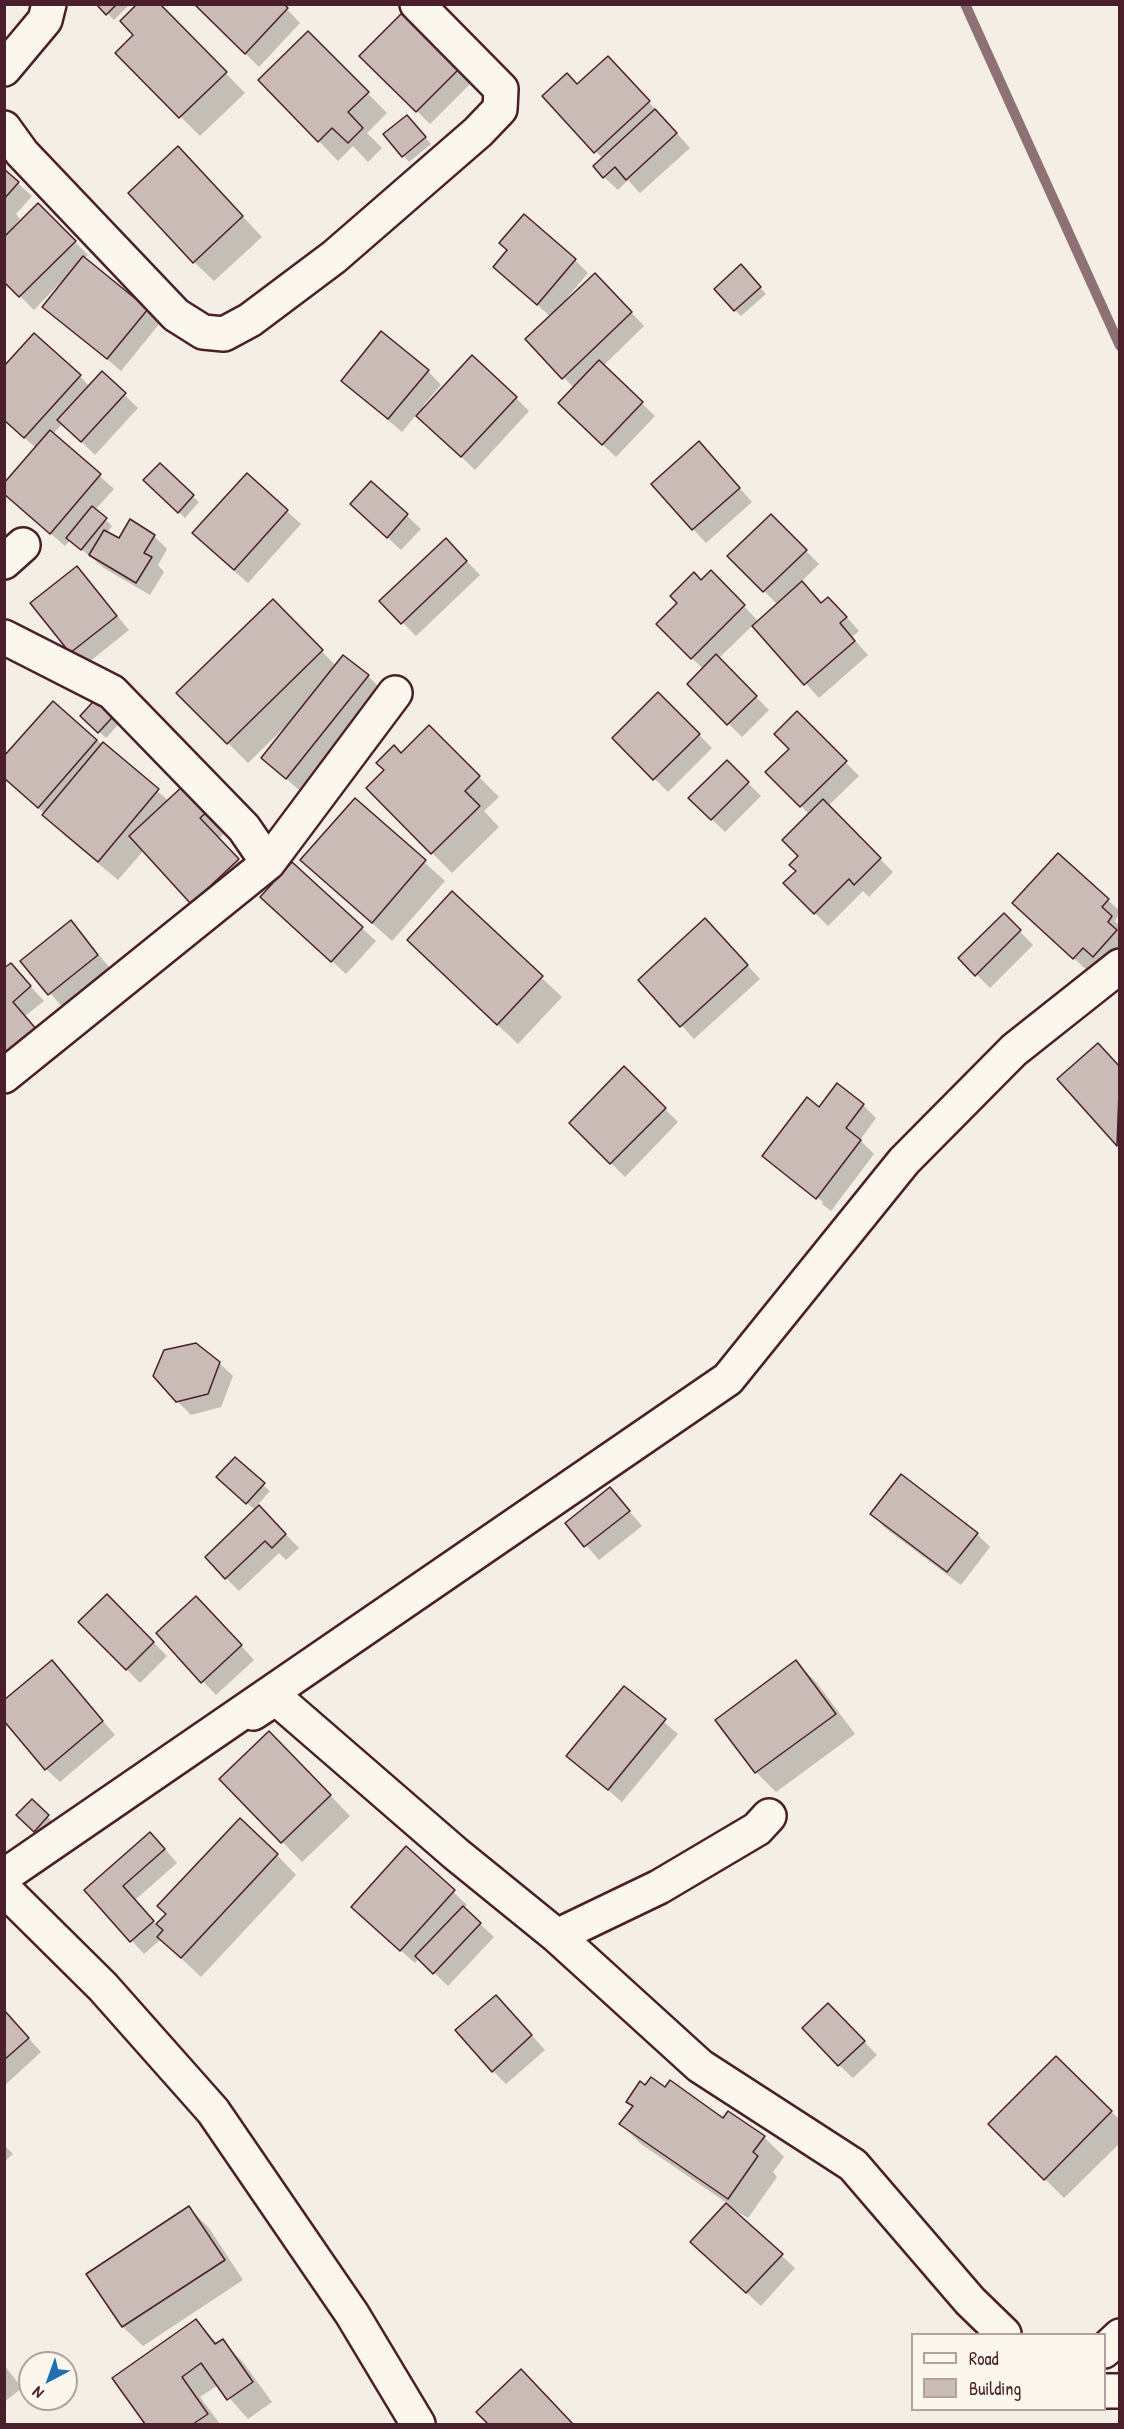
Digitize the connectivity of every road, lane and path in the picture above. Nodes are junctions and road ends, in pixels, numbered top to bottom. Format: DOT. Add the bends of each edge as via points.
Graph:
graph roads {
  1 [pos="49,4"];
  2 [pos="417,4"];
  3 [pos="4,69"];
  4 [pos="4,128"];
  5 [pos="4,637"];
  6 [pos="395,693"];
  7 [pos="268,863"];
  8 [pos="1119,966"];
  9 [pos="4,1076"];
  10 [pos="769,1816"];
  11 [pos="4,1877"];
  12 [pos="4,1889"];
  13 [pos="558,1936"];
  14 [pos="1003,2333"];
  15 [pos="1119,2336"];
  16 [pos="1106,2349"];
  17 [pos="418,2424"];
  1 -- 3 [label="street" via="45,20"];
  2 -- 4 [label="street" via="501,89 500,109 334,257 250,320 224,334 203,332 176,315 22,153"];
  5 -- 7 [label="street" via="112,692 244,828"];
  6 -- 7 [label="street"];
  7 -- 9 [label="street"];
  8 -- 11 [label="street" via="1014,1050 904,1161 728,1378"];
  10 -- 13 [label="street" via="757,1829 659,1887"];
  11 -- 13 [label="street" via="133,1804 276,1698 456,1854"];
  12 -- 17 [label="street" via="104,1987 213,2111 351,2314"];
  13 -- 14 [label="street" via="700,2066 853,2165 970,2301"];
  15 -- 16 [label="street"];
}
